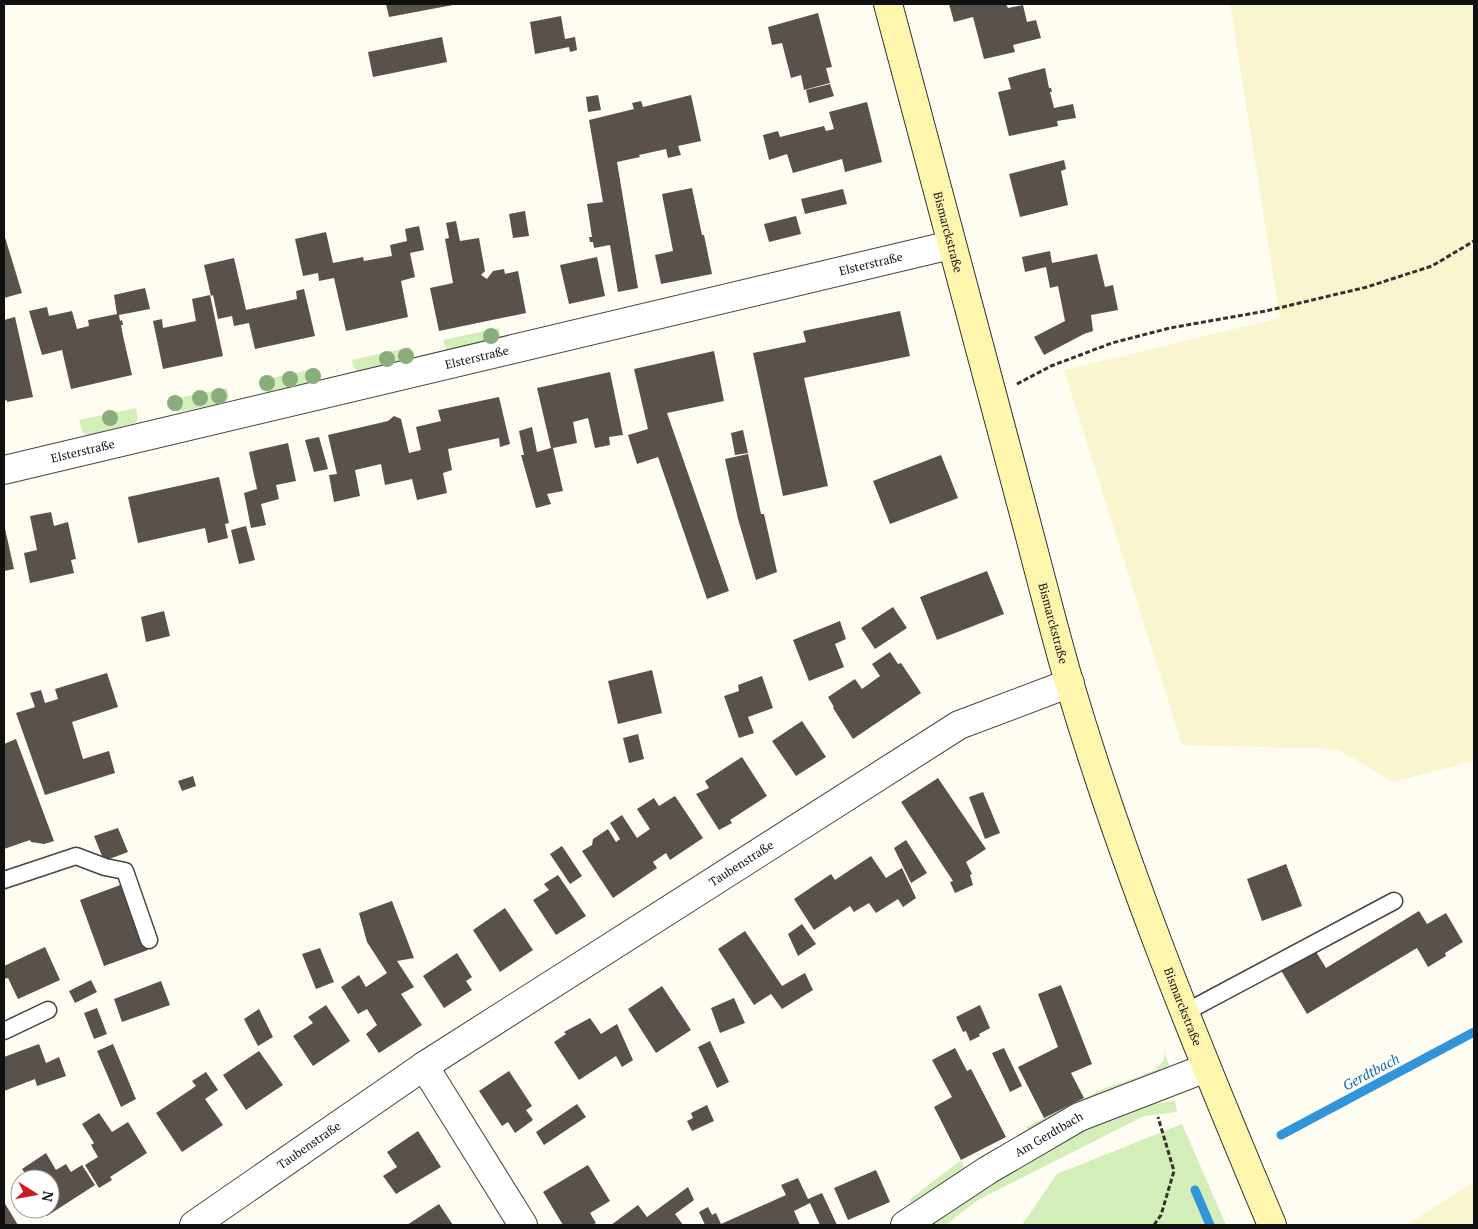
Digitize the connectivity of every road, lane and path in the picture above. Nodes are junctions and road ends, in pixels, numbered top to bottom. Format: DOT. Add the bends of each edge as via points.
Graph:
graph roads {
  1 [pos="888,4"];
  2 [pos="1474,241"];
  3 [pos="951,245"];
  4 [pos="990,391"];
  5 [pos="4,470"];
  6 [pos="1070,683"];
  7 [pos="4,880"];
  8 [pos="1394,901"];
  9 [pos="149,940"];
  10 [pos="48,1010"];
  11 [pos="1184,1013"];
  12 [pos="4,1031"];
  13 [pos="424,1066"];
  14 [pos="1206,1068"];
  15 [pos="1149,1090"];
  16 [pos="194,1225"];
  17 [pos="523,1225"];
  18 [pos="905,1225"];
  19 [pos="1154,1225"];
  20 [pos="1272,1225"];
  1 -- 3 [label="main road, Bismarckstraße"];
  2 -- 4 [label="path" via="1432,266 1367,287 1112,343 1050,366 1018,384"];
  3 -- 4 [label="main road, Bismarckstraße"];
  3 -- 5 [label="street, Elsterstraße"];
  4 -- 6 [label="main road, Bismarckstraße"];
  6 -- 11 [label="main road, Bismarckstraße" via="1125,852"];
  6 -- 13 [label="street, Taubenstraße" via="959,725"];
  7 -- 9 [label="lane" via="76,856 105,868 125,871"];
  8 -- 11 [label="lane"];
  10 -- 12 [label="lane"];
  11 -- 14 [label="main road, Bismarckstraße"];
  13 -- 16 [label="street, Taubenstraße"];
  13 -- 17 [label="street"];
  14 -- 15 [label="street, Am Gerdtbach"];
  14 -- 20 [label="main road, Bismarckstraße"];
  15 -- 18 [label="street, Am Gerdtbach" via="1079,1118 988,1170"];
  15 -- 19 [label="path" via="1174,1171 1162,1215"];
}
